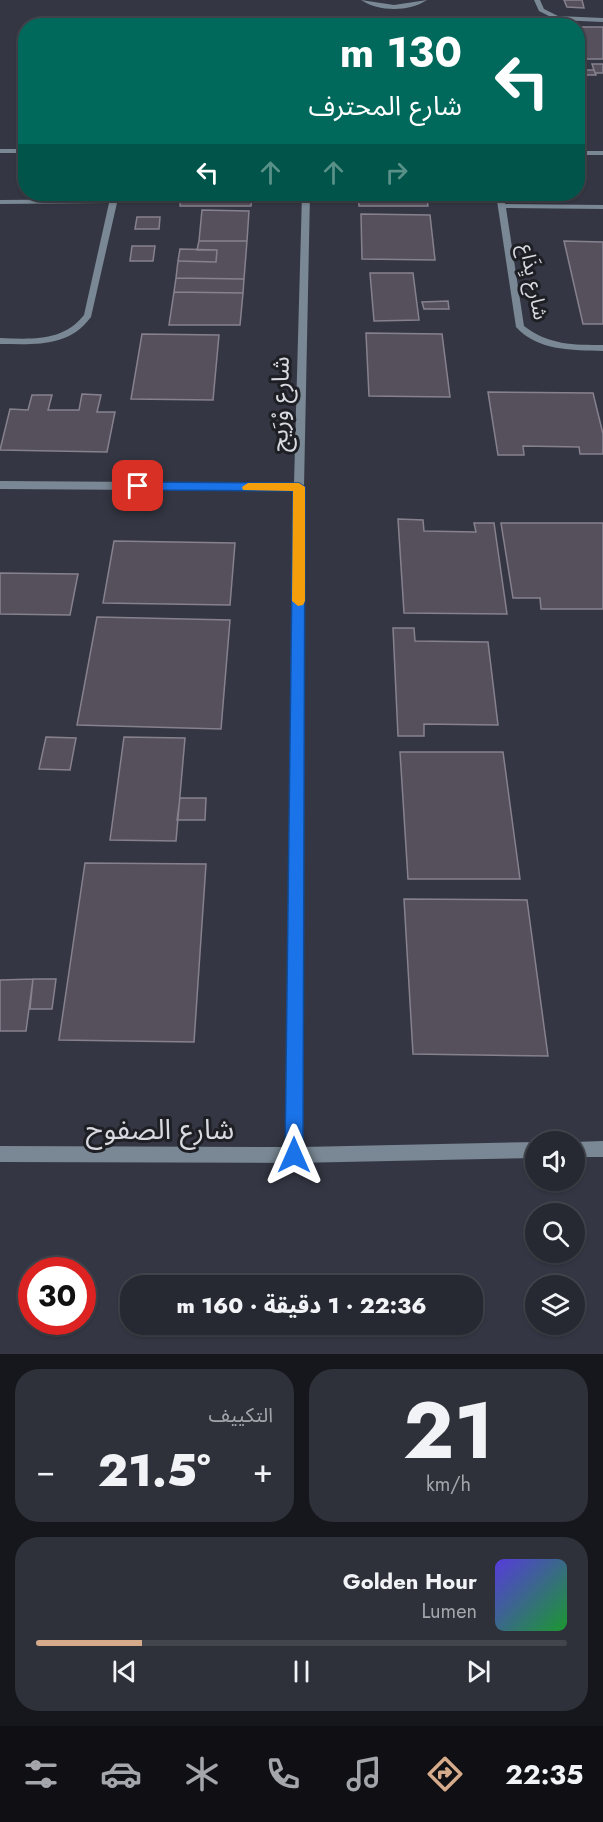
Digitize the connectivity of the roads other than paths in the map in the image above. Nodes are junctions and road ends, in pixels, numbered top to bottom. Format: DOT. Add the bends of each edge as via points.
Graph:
graph roads {
  1 [pos="364,0"];
  2 [pos="424,0"];
  3 [pos="537,0"];
  4 [pos="558,18"];
  5 [pos="585,20"];
  6 [pos="603,20"];
  7 [pos="0,151"];
  8 [pos="18,151"];
  9 [pos="585,153"];
  10 [pos="603,153"];
  11 [pos="23,201"];
  12 [pos="113,201"];
  13 [pos="306,201"];
  14 [pos="502,201"];
  15 [pos="0,202"];
  16 [pos="503,206"];
  17 [pos="603,207"];
  18 [pos="0,341"];
  19 [pos="603,348"];
  20 [pos="0,485"];
  21 [pos="299,487"];
  22 [pos="585,1149"];
  23 [pos="603,1149"];
  24 [pos="525,1150"];
  25 [pos="0,1154"];
  26 [pos="294,1155"];
  1 -- 2 [label="street" via="394,7"];
  3 -- 4 [label="street" via="540,10"];
  5 -- 6 [label="street"];
  7 -- 8 [label="street"];
  9 -- 10 [label="street"];
  11 -- 15 [label="street"];
  12 -- 18 [label="street" via="84,323 53,339"];
  13 -- 21 [label="street, شارع وْرَيج"];
  14 -- 16 [label="street, شارع يِذَاع"];
  16 -- 17 [label="street"];
  16 -- 19 [label="street, شارع يِذَاع" via="520,327 550,345"];
  20 -- 21 [label="street"];
  21 -- 26 [label="street, شارع وْرَيج"];
  22 -- 23 [label="street"];
  24 -- 26 [label="street, شارع الصفوح"];
  25 -- 26 [label="street, شارع الصفوح"];
}
